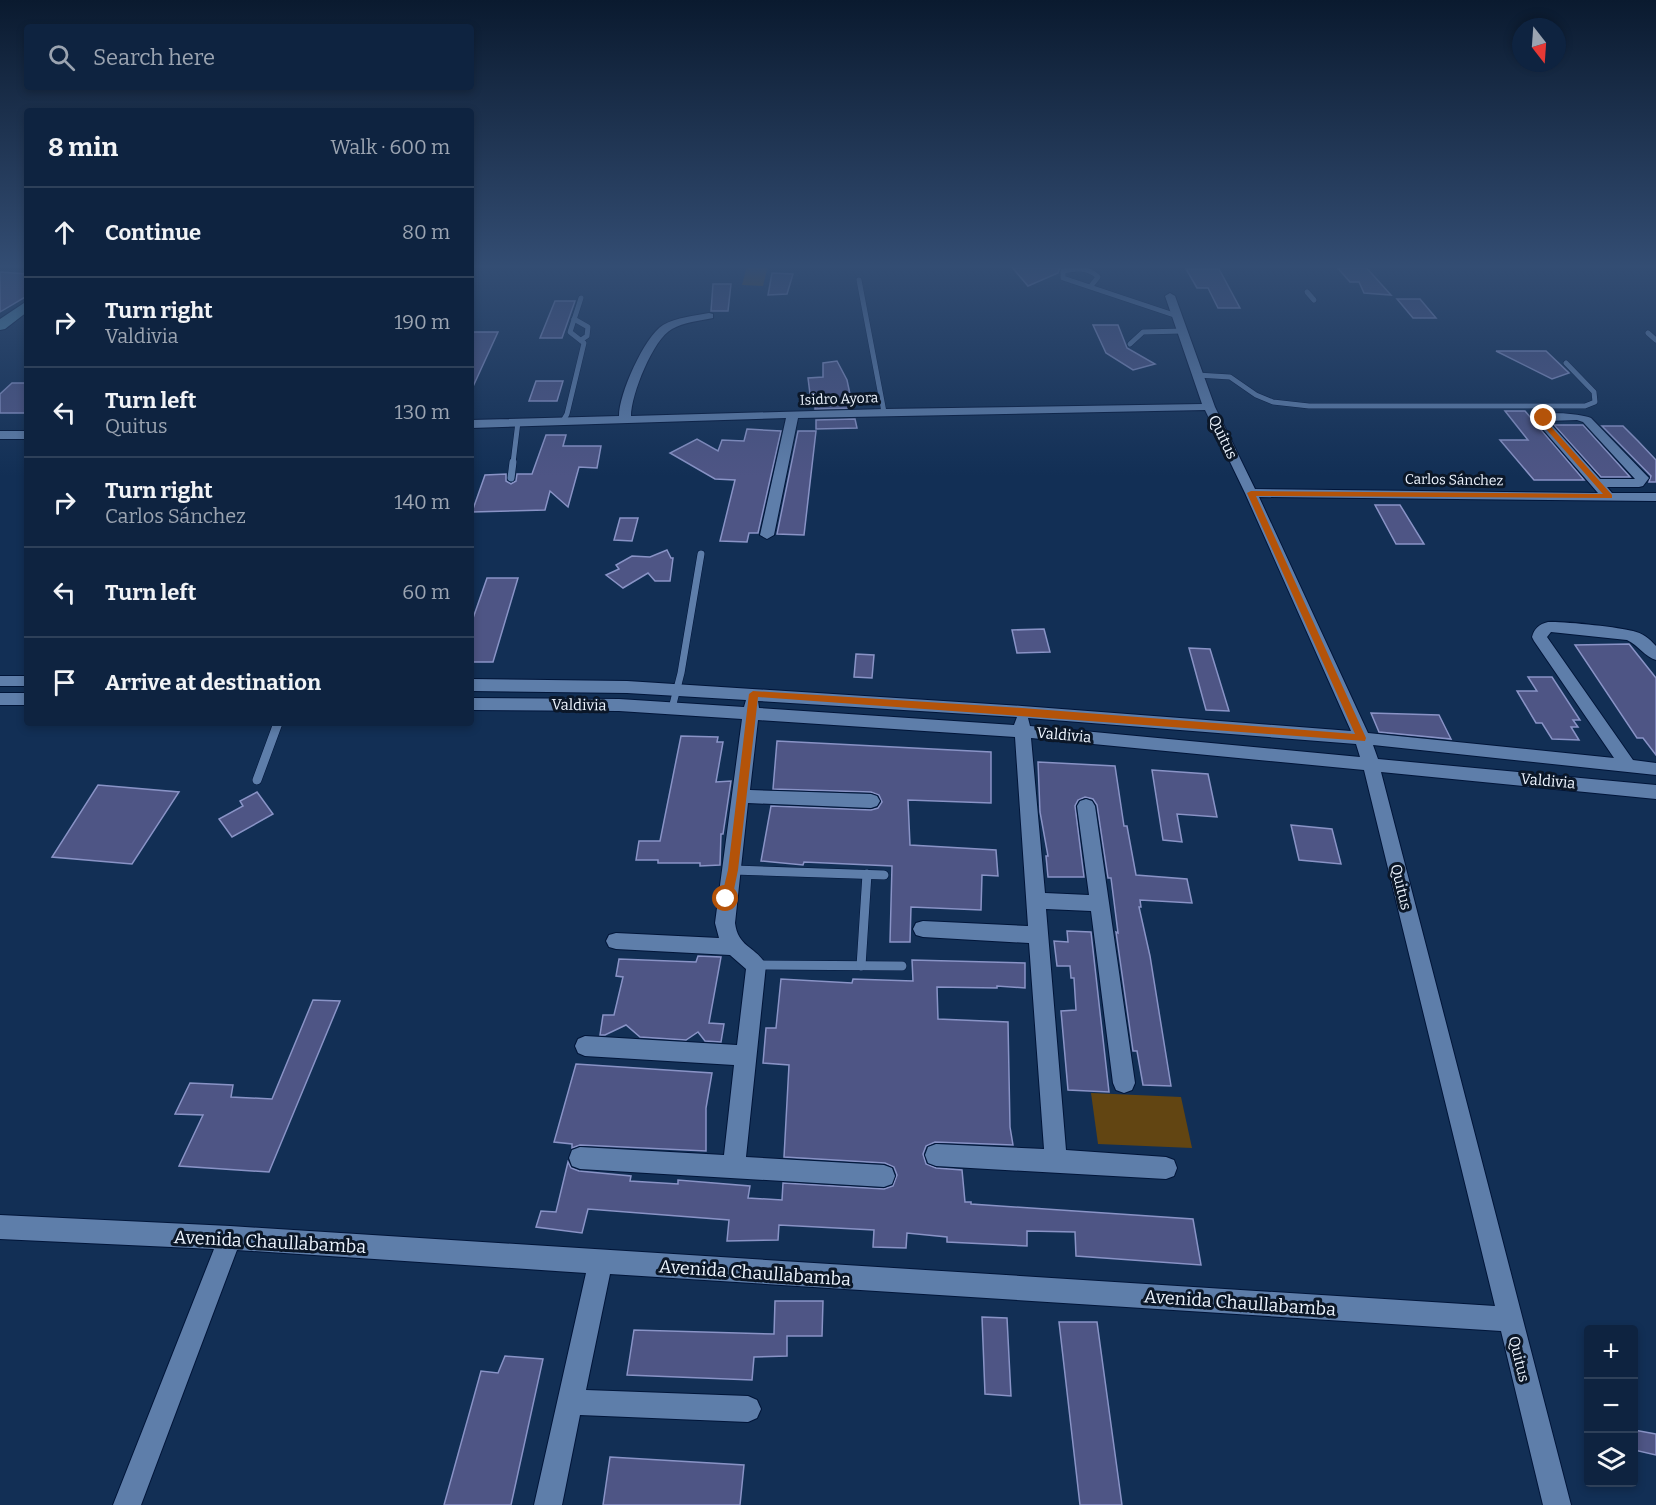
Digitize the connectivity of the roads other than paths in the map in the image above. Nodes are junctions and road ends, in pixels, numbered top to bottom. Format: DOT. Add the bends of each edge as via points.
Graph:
graph roads {
  1 [pos="574,335"];
  2 [pos="587,335"];
  3 [pos="657,335"];
  4 [pos="869,335"];
  5 [pos="1140,335"];
  6 [pos="1183,335"];
  7 [pos="581,340"];
  8 [pos="1131,344"];
  9 [pos="1566,363"];
  10 [pos="1197,375"];
  11 [pos="1209,407"];
  12 [pos="884,412"];
  13 [pos="793,415"];
  14 [pos="625,419"];
  15 [pos="563,421"];
  16 [pos="518,422"];
  17 [pos="474,424"];
  18 [pos="0,435"];
  19 [pos="24,435"];
  20 [pos="511,478"];
  21 [pos="1597,483"];
  22 [pos="1251,493"];
  23 [pos="1609,497"];
  24 [pos="1656,497"];
  25 [pos="767,535"];
  26 [pos="701,554"];
  27 [pos="1656,655"];
  28 [pos="0,681"];
  29 [pos="24,681"];
  30 [pos="474,685"];
  31 [pos="677,690"];
  32 [pos="0,699"];
  33 [pos="24,699"];
  34 [pos="752,703"];
  35 [pos="474,704"];
  36 [pos="672,708"];
  37 [pos="1022,721"];
  38 [pos="277,726"];
  39 [pos="1230,729"];
  40 [pos="1362,738"];
  41 [pos="1234,750"];
  42 [pos="1371,764"];
  43 [pos="1628,766"];
  44 [pos="1656,769"];
  45 [pos="257,780"];
  46 [pos="1656,792"];
  47 [pos="741,796"];
  48 [pos="871,801"];
  49 [pos="1086,806"];
  50 [pos="733,870"];
  51 [pos="867,874"];
  52 [pos="884,875"];
  53 [pos="1035,901"];
  54 [pos="1098,903"];
  55 [pos="922,929"];
  56 [pos="1038,935"];
  57 [pos="616,941"];
  58 [pos="734,947"];
  59 [pos="756,965"];
  60 [pos="861,966"];
  61 [pos="902,966"];
  62 [pos="585,1046"];
  63 [pos="747,1056"];
  64 [pos="1124,1083"];
  65 [pos="936,1155"];
  66 [pos="580,1158"];
  67 [pos="1056,1161"];
  68 [pos="734,1166"];
  69 [pos="1166,1168"];
  70 [pos="884,1176"];
  71 [pos="0,1227"];
  72 [pos="230,1238"];
  73 [pos="600,1263"];
  74 [pos="1509,1319"];
  75 [pos="570,1402"];
  76 [pos="748,1409"];
  77 [pos="127,1505"];
  78 [pos="548,1505"];
  79 [pos="1557,1505"];
  1 -- 7 [label="lane"];
  2 -- 7 [label="lane"];
  3 -- 14 [label="street"];
  4 -- 12 [label="lane"];
  5 -- 8 [label="lane"];
  6 -- 10 [label="street, Quitus"];
  7 -- 15 [label="lane" via="584,343"];
  9 -- 10 [label="lane" via="1594,392 1595,402 1585,406 1309,406 1273,402 1230,377"];
  10 -- 11 [label="street, Quitus"];
  11 -- 12 [label="street, Isidro Ayora"];
  11 -- 22 [label="street, Quitus"];
  12 -- 13 [label="street, Isidro Ayora"];
  13 -- 14 [label="street, Isidro Ayora"];
  13 -- 25 [label="street"];
  14 -- 15 [label="street, Isidro Ayora"];
  15 -- 16 [label="street, Isidro Ayora"];
  16 -- 17 [label="street, Isidro Ayora"];
  16 -- 20 [label="lane"];
  18 -- 19 [label="street"];
  21 -- 21 [label="street" via="1541,420 1542,418 1587,420 1643,478 1639,483"];
  21 -- 23 [label="street"];
  22 -- 23 [label="street, Carlos Sánchez"];
  22 -- 40 [label="street, Quitus"];
  23 -- 24 [label="street, Carlos Sánchez"];
  26 -- 31 [label="lane"];
  27 -- 43 [label="street" via="1643,641 1630,635 1550,627 1541,631 1539,637"];
  28 -- 29 [label="street"];
  30 -- 31 [label="street, Valdivia"];
  31 -- 34 [label="street, Valdivia"];
  31 -- 36 [label="lane"];
  32 -- 33 [label="street"];
  34 -- 36 [label="street, Valdivia"];
  34 -- 37 [label="street, Valdivia"];
  34 -- 47 [label="street"];
  35 -- 36 [label="street, Valdivia"];
  37 -- 39 [label="street, Valdivia"];
  37 -- 41 [label="street, Valdivia"];
  37 -- 53 [label="street"];
  38 -- 45 [label="lane"];
  39 -- 40 [label="street, Valdivia"];
  39 -- 41 [label="street"];
  40 -- 42 [label="street, Quitus"];
  40 -- 43 [label="street, Valdivia"];
  41 -- 42 [label="street, Valdivia"];
  42 -- 46 [label="street, Valdivia"];
  42 -- 74 [label="street, Quitus"];
  43 -- 44 [label="street, Valdivia"];
  47 -- 48 [label="street"];
  47 -- 50 [label="street"];
  49 -- 54 [label="street"];
  50 -- 51 [label="lane"];
  50 -- 58 [label="street" via="725,923 726,937"];
  51 -- 52 [label="lane"];
  51 -- 60 [label="lane"];
  53 -- 54 [label="street"];
  53 -- 56 [label="street"];
  54 -- 64 [label="street"];
  55 -- 56 [label="street"];
  56 -- 67 [label="street"];
  57 -- 58 [label="street"];
  58 -- 59 [label="street"];
  59 -- 60 [label="lane"];
  59 -- 63 [label="street"];
  60 -- 61 [label="lane"];
  62 -- 63 [label="street"];
  63 -- 68 [label="street"];
  65 -- 67 [label="street"];
  66 -- 68 [label="street"];
  67 -- 69 [label="street"];
  68 -- 70 [label="street"];
  71 -- 72 [label="street, Avenida Chaullabamba"];
  72 -- 73 [label="street, Avenida Chaullabamba"];
  72 -- 77 [label="street"];
  73 -- 74 [label="street, Avenida Chaullabamba"];
  73 -- 75 [label="street"];
  74 -- 79 [label="street, Quitus"];
  75 -- 76 [label="street"];
  75 -- 78 [label="street"];
}
